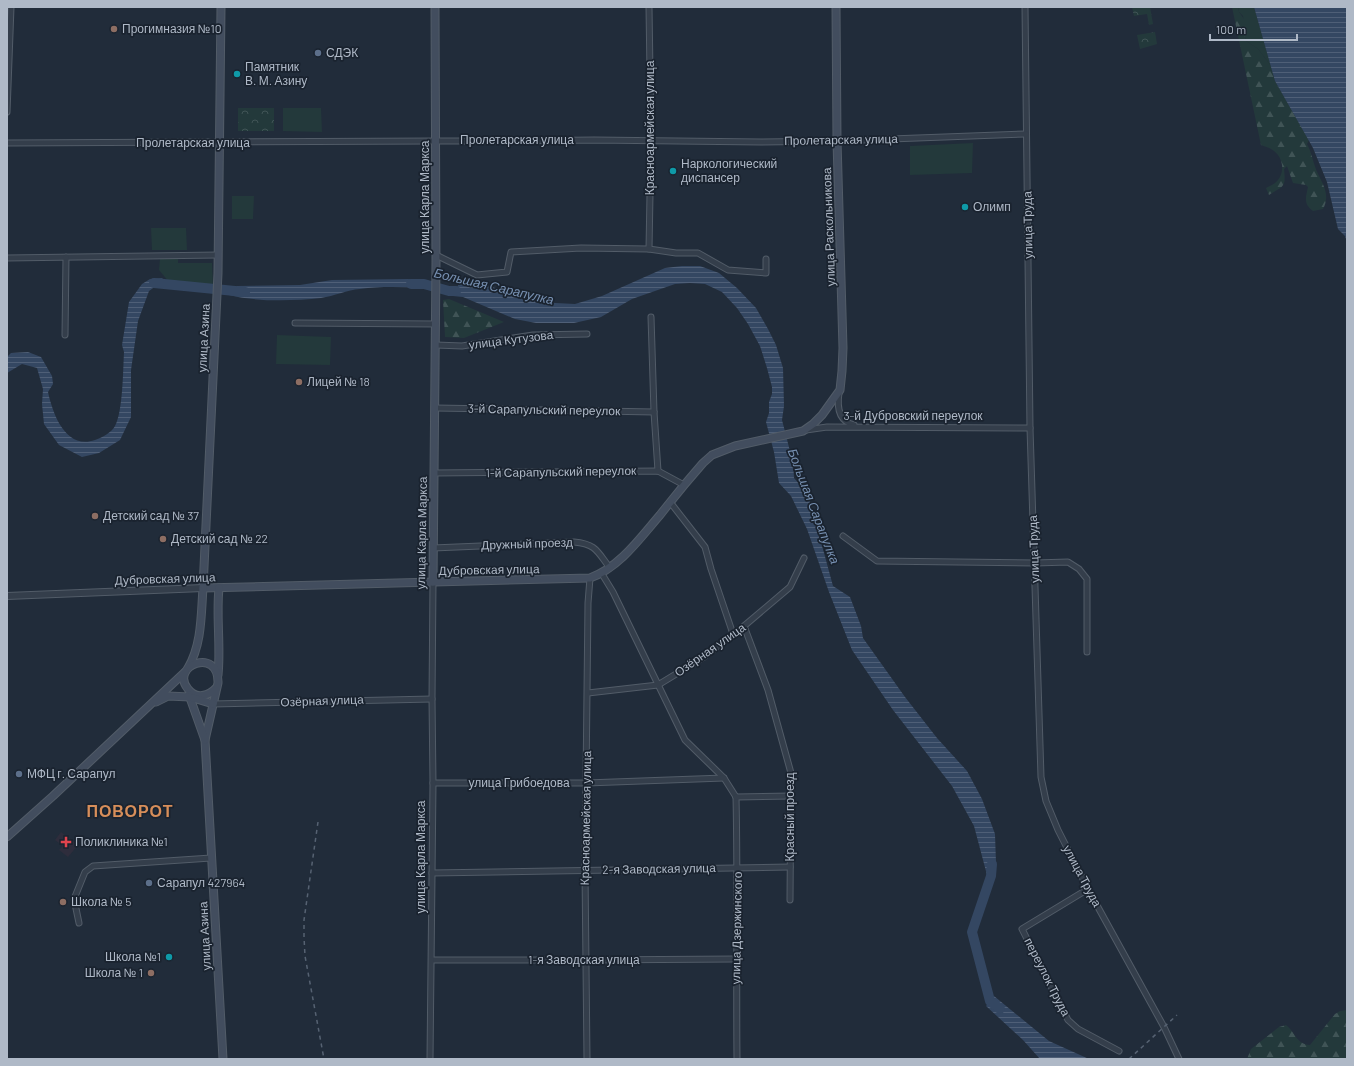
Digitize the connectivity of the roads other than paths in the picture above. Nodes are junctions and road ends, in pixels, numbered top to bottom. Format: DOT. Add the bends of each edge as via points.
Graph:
graph roads {
  1 [pos="11,7"];
  2 [pos="221,7"];
  3 [pos="435,7"];
  4 [pos="649,7"];
  5 [pos="836,7"];
  6 [pos="1025,7"];
  7 [pos="7,112"];
  8 [pos="1026,134"];
  9 [pos="436,140"];
  10 [pos="651,140"];
  11 [pos="837,140"];
  12 [pos="7,143"];
  13 [pos="219,143"];
  14 [pos="649,249"];
  15 [pos="218,255"];
  16 [pos="66,257"];
  17 [pos="7,258"];
  18 [pos="436,258"];
  19 [pos="766,259"];
  20 [pos="651,317"];
  21 [pos="295,323"];
  22 [pos="436,324"];
  23 [pos="586,334"];
  24 [pos="65,335"];
  25 [pos="436,345"];
  26 [pos="840,390"];
  27 [pos="435,408"];
  28 [pos="654,412"];
  29 [pos="858,427"];
  30 [pos="1030,428"];
  31 [pos="800,432"];
  32 [pos="658,471"];
  33 [pos="434,473"];
  34 [pos="684,485"];
  35 [pos="670,502"];
  36 [pos="843,536"];
  37 [pos="433,548"];
  38 [pos="804,558"];
  39 [pos="1035,563"];
  40 [pos="610,568"];
  41 [pos="602,574"];
  42 [pos="590,578"];
  43 [pos="433,582"];
  44 [pos="203,588"];
  45 [pos="219,588"];
  46 [pos="7,596"];
  47 [pos="744,626"];
  48 [pos="733,634"];
  49 [pos="1088,652"];
  50 [pos="187,670"];
  51 [pos="218,678"];
  52 [pos="658,685"];
  53 [pos="186,686"];
  54 [pos="217,687"];
  55 [pos="588,693"];
  56 [pos="190,697"];
  57 [pos="432,699"];
  58 [pos="213,704"];
  59 [pos="136,719"];
  60 [pos="205,740"];
  61 [pos="724,778"];
  62 [pos="433,783"];
  63 [pos="586,783"];
  64 [pos="791,796"];
  65 [pos="736,797"];
  66 [pos="7,837"];
  67 [pos="212,858"];
  68 [pos="790,867"];
  69 [pos="738,868"];
  70 [pos="585,871"];
  71 [pos="432,873"];
  72 [pos="1088,889"];
  73 [pos="790,900"];
  74 [pos="79,923"];
  75 [pos="736,959"];
  76 [pos="432,960"];
  77 [pos="586,960"];
  78 [pos="1119,1051"];
  79 [pos="223,1059"];
  80 [pos="430,1059"];
  81 [pos="587,1059"];
  82 [pos="737,1059"];
  83 [pos="1179,1059"];
  1 -- 7 [label="street"];
  2 -- 13 [label="main road, улица Азина"];
  3 -- 9 [label="main road, улица Карла Маркса"];
  4 -- 10 [label="street, Красноармейская улица"];
  5 -- 11 [label="main road, улица Раскольникова"];
  6 -- 8 [label="street, улица Труда"];
  8 -- 11 [label="street, Пролетарская улица"];
  8 -- 30 [label="street, улица Труда"];
  9 -- 10 [label="street, Пролетарская улица"];
  9 -- 13 [label="street, Пролетарская улица"];
  9 -- 18 [label="main road, улица Карла Маркса"];
  10 -- 11 [label="street, Пролетарская улица"];
  10 -- 14 [label="street, Красноармейская улица"];
  11 -- 26 [label="main road, улица Раскольникова" via="843,348"];
  12 -- 13 [label="street, Пролетарская улица"];
  13 -- 15 [label="main road, улица Азина"];
  14 -- 18 [label="street" via="581,248 511,252 507,272 477,275"];
  14 -- 19 [label="street" via="698,253 728,270 766,273"];
  15 -- 16 [label="street"];
  15 -- 44 [label="main road, улица Азина"];
  16 -- 17 [label="street"];
  16 -- 24 [label="street"];
  18 -- 22 [label="main road, улица Карла Маркса"];
  20 -- 28 [label="street"];
  21 -- 22 [label="street"];
  22 -- 25 [label="main road, улица Карла Маркса"];
  23 -- 25 [label="street, улица Кутузова" via="533,335 462,346"];
  25 -- 27 [label="main road, улица Карла Маркса"];
  26 -- 29 [label="street" via="837,404 840,414 850,424"];
  26 -- 31 [label="main road, улица Раскольникова" via="814,424"];
  27 -- 28 [label="street, 3-й Сарапульский переулок"];
  27 -- 33 [label="main road, улица Карла Маркса"];
  28 -- 32 [label="street"];
  29 -- 30 [label="street, 3-й Дубровский переулок"];
  29 -- 31 [label="street, 3-й Дубровский переулок" via="827,427"];
  30 -- 39 [label="street, улица Труда"];
  31 -- 34 [label="main road, Дубровская улица" via="735,446 712,455"];
  32 -- 33 [label="street, 1-й Сарапульский переулок"];
  32 -- 34 [label="street, 1-й Сарапульский переулок"];
  33 -- 37 [label="main road, улица Карла Маркса"];
  34 -- 35 [label="main road, Дубровская улица"];
  35 -- 40 [label="main road, Дубровская улица" via="643,535"];
  35 -- 48 [label="street" via="706,547"];
  36 -- 39 [label="street" via="877,561"];
  37 -- 40 [label="street, Дружный проезд" via="586,543 594,547"];
  37 -- 43 [label="main road, улица Карла Маркса"];
  38 -- 47 [label="street, Озёрная улица" via="790,587"];
  39 -- 49 [label="street" via="1068,562 1079,569 1087,579"];
  39 -- 72 [label="street, улица Труда" via="1041,777 1046,801 1058,830"];
  40 -- 41 [label="main road, Дубровская улица"];
  41 -- 42 [label="main road, Дубровская улица"];
  41 -- 52 [label="street"];
  42 -- 43 [label="main road, Дубровская улица"];
  42 -- 55 [label="street, Красноармейская улица"];
  43 -- 45 [label="main road, Дубровская улица"];
  43 -- 57 [label="street, улица Карла Маркса"];
  44 -- 45 [label="main road, Дубровская улица"];
  44 -- 46 [label="street, Дубровская улица"];
  44 -- 50 [label="main road, улица Азина" via="199,639 194,658"];
  45 -- 51 [label="main road"];
  47 -- 48 [label="street, Озёрная улица"];
  47 -- 64 [label="street, Красный проезд" via="768,690 791,773"];
  48 -- 52 [label="street, Озёрная улица" via="704,657"];
  50 -- 51 [label="main road" via="196,663 206,663 214,668"];
  50 -- 53 [label="main road" via="184,682"];
  50 -- 59 [label="main road"];
  51 -- 54 [label="main road"];
  52 -- 55 [label="street, Озёрная улица"];
  52 -- 61 [label="street" via="685,740"];
  53 -- 54 [label="main road" via="192,693 201,696 210,694"];
  53 -- 56 [label="main road, улица Азина"];
  54 -- 58 [label="main road, улица Азина"];
  55 -- 63 [label="street, Красноармейская улица"];
  56 -- 58 [label="main road"];
  56 -- 59 [label="main road" via="168,696 157,701"];
  56 -- 60 [label="main road, улица Азина"];
  57 -- 58 [label="street, Озёрная улица"];
  57 -- 62 [label="street, улица Карла Маркса"];
  58 -- 60 [label="main road, улица Азина"];
  59 -- 66 [label="main road"];
  60 -- 67 [label="main road, улица Азина"];
  61 -- 63 [label="street, улица Грибоедова"];
  61 -- 65 [label="street"];
  62 -- 63 [label="street, улица Грибоедова"];
  62 -- 71 [label="street, улица Карла Маркса"];
  63 -- 70 [label="street, Красноармейская улица"];
  64 -- 65 [label="street"];
  64 -- 68 [label="street, Красный проезд"];
  65 -- 69 [label="street, улица Дзержинского"];
  67 -- 74 [label="street" via="93,866 85,872 74,899"];
  67 -- 79 [label="main road, улица Азина"];
  68 -- 69 [label="street, 2-я Заводская улица"];
  68 -- 73 [label="street, Красный проезд"];
  69 -- 70 [label="street, 2-я Заводская улица"];
  69 -- 75 [label="street, улица Дзержинского"];
  70 -- 71 [label="street, 2-я Заводская улица"];
  70 -- 77 [label="street, Красноармейская улица"];
  71 -- 76 [label="street, улица Карла Маркса"];
  72 -- 78 [label="street, переулок Труда" via="1022,929 1068,1020 1078,1029"];
  72 -- 83 [label="street, улица Труда"];
  75 -- 77 [label="street, 1-я Заводская улица"];
  75 -- 82 [label="street, улица Дзержинского"];
  76 -- 77 [label="street, 1-я Заводская улица"];
  76 -- 80 [label="street, улица Карла Маркса"];
  77 -- 81 [label="street, Красноармейская улица"];
}
